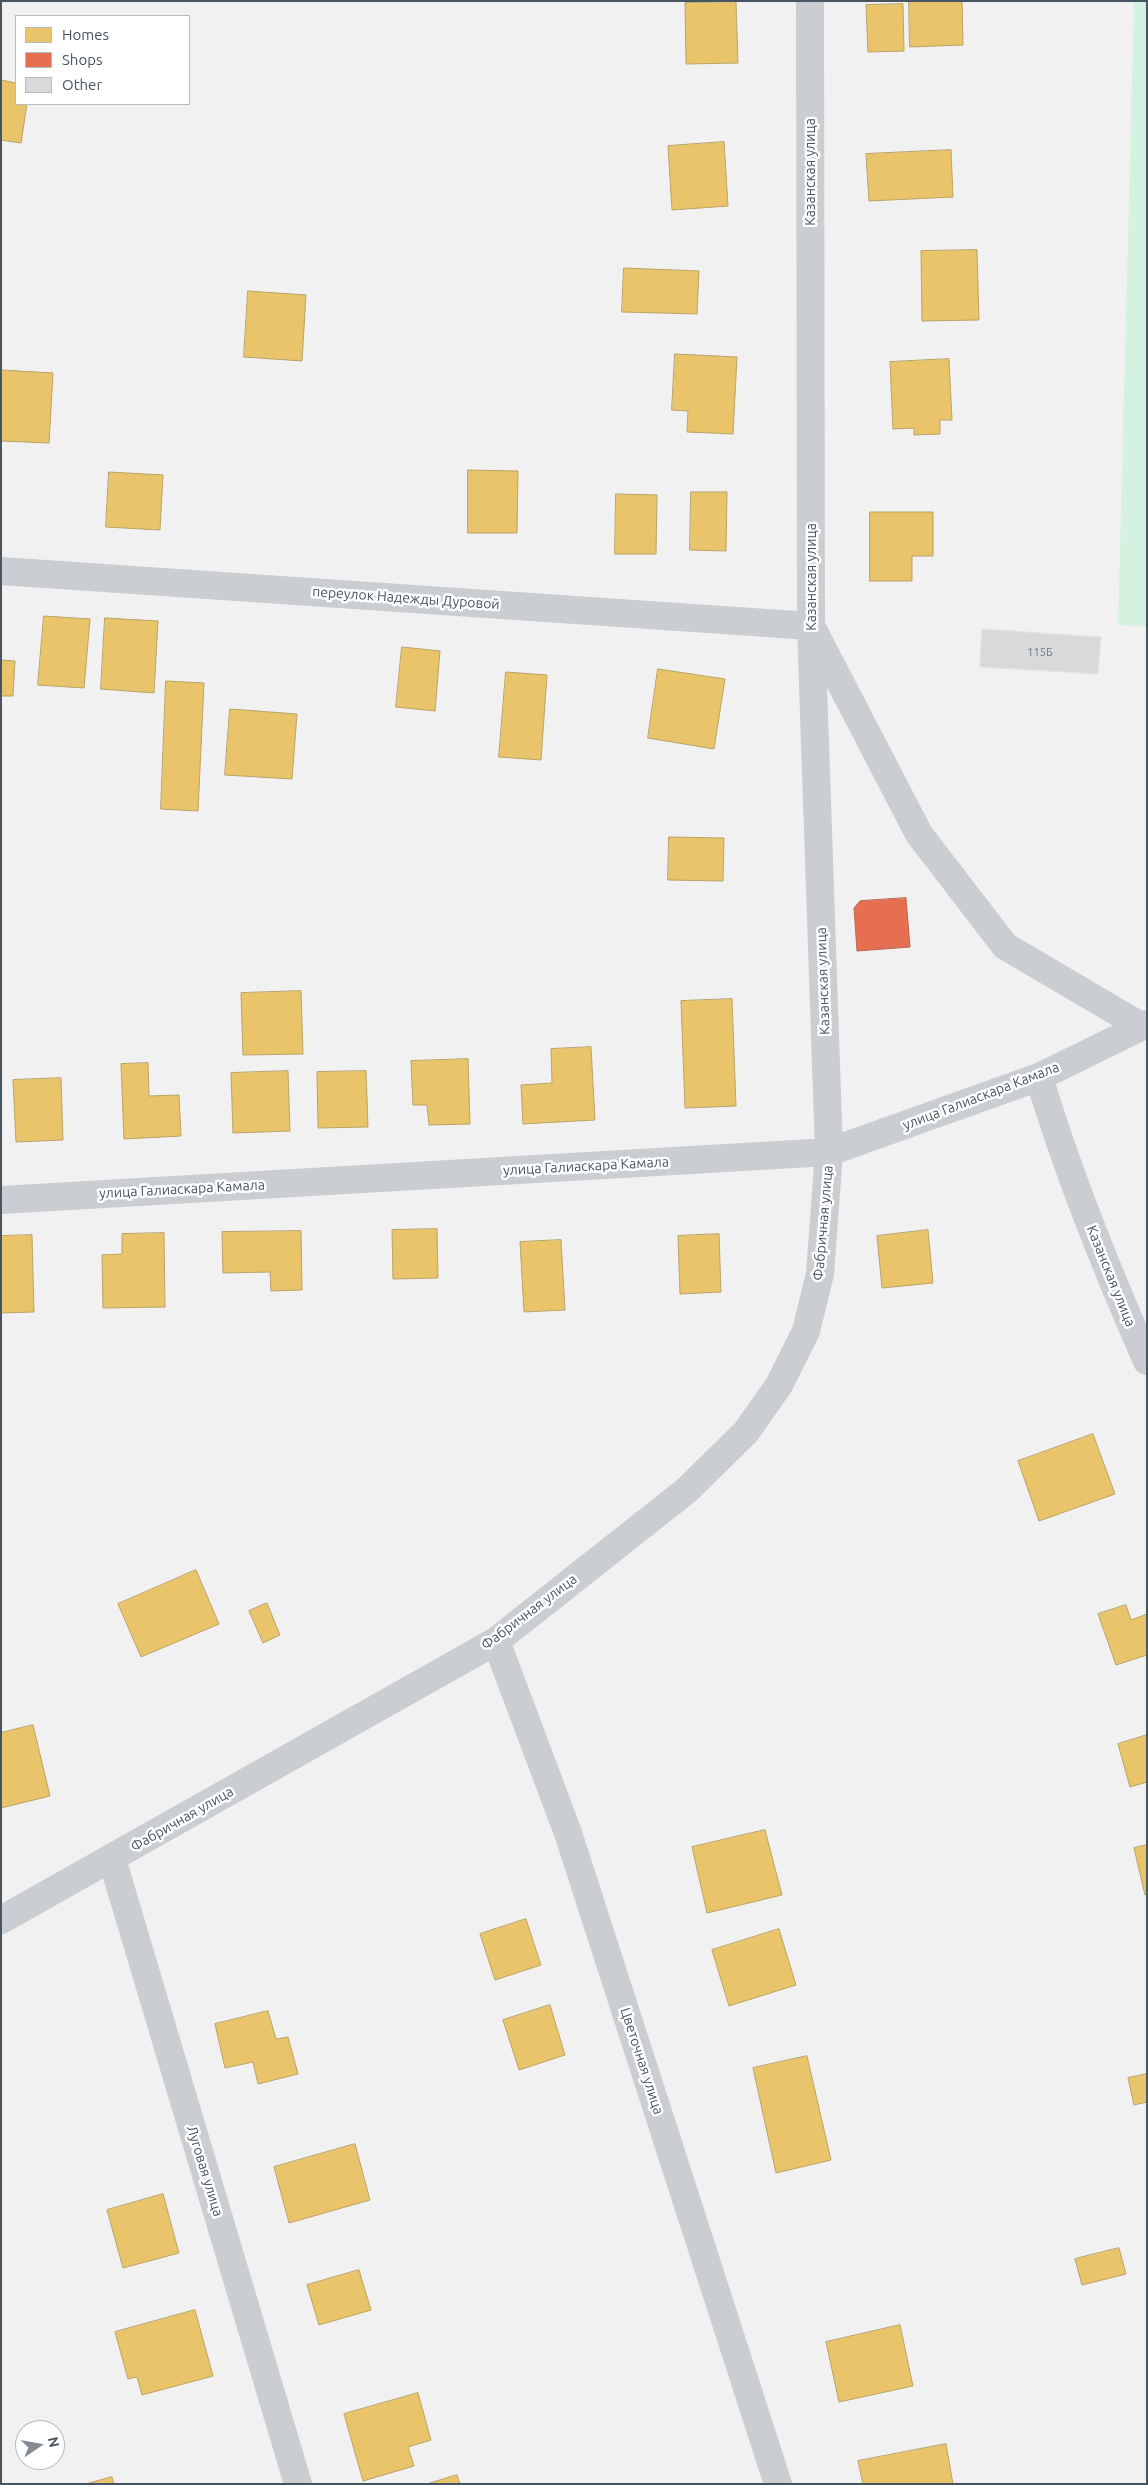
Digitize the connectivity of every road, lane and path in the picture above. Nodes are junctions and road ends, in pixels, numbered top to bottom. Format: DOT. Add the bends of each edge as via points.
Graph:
graph roads {
  1 [pos="810,1"];
  2 [pos="1,571"];
  3 [pos="811,626"];
  4 [pos="1144,1025"];
  5 [pos="1039,1077"];
  6 [pos="829,1152"];
  7 [pos="1,1200"];
  8 [pos="1147,1361"];
  9 [pos="496,1641"];
  10 [pos="112,1859"];
  11 [pos="1,1920"];
  12 [pos="298,2484"];
  13 [pos="778,2484"];
  1 -- 3 [label="street, Казанская улица"];
  2 -- 3 [label="street, переулок Надежды Дуровой"];
  3 -- 4 [label="street" via="919,834 1005,946"];
  3 -- 6 [label="street, Казанская улица"];
  4 -- 5 [label="street, улица Галиаскара Камала"];
  5 -- 6 [label="street, улица Галиаскара Камала"];
  5 -- 8 [label="street, Казанская улица" via="1052,1122 1109,1276"];
  6 -- 7 [label="street, улица Галиаскара Камала"];
  6 -- 9 [label="street, Фабричная улица" via="820,1274 806,1331 779,1385 746,1432 687,1490"];
  9 -- 10 [label="street, Фабричная улица"];
  9 -- 13 [label="street, Цветочная улица" via="568,1833"];
  10 -- 11 [label="street, Фабричная улица"];
  10 -- 12 [label="street, Луговая улица"];
}
